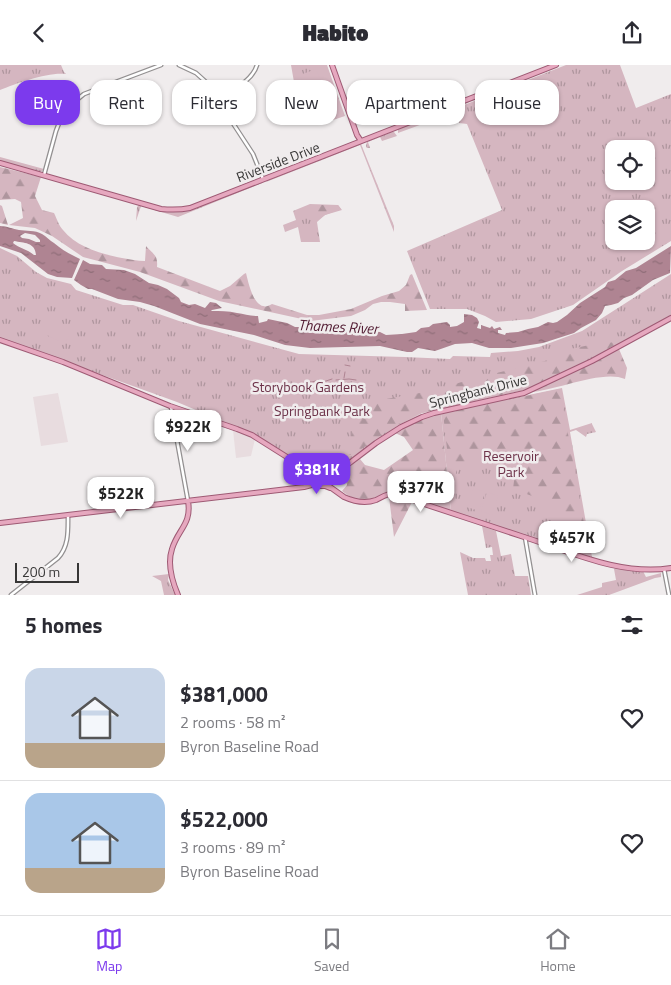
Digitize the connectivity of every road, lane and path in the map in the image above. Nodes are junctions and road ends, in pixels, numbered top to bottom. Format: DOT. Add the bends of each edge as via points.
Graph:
graph roads {
  1 [pos="161,65"];
  2 [pos="179,65"];
  3 [pos="257,65"];
  4 [pos="332,65"];
  5 [pos="556,65"];
  6 [pos="204,80"];
  7 [pos="247,80"];
  8 [pos="235,125"];
  9 [pos="361,141"];
  10 [pos="0,163"];
  11 [pos="44,175"];
  12 [pos="263,179"];
  13 [pos="671,318"];
  14 [pos="0,340"];
  15 [pos="170,406"];
  16 [pos="300,465"];
  17 [pos="343,467"];
  18 [pos="315,476"];
  19 [pos="331,477"];
  20 [pos="323,481"];
  21 [pos="304,487"];
  22 [pos="332,488"];
  23 [pos="188,501"];
  24 [pos="68,515"];
  25 [pos="0,523"];
  26 [pos="525,537"];
  27 [pos="671,568"];
  28 [pos="664,569"];
  29 [pos="11,595"];
  30 [pos="178,595"];
  31 [pos="535,595"];
  32 [pos="669,595"];
  1 -- 11 [label="street" via="84,94 68,107 56,131"];
  2 -- 6 [label="street"];
  3 -- 7 [label="street"];
  4 -- 9 [label="main road"];
  5 -- 9 [label="main road, Riverside Drive"];
  8 -- 12 [label="street" via="253,154"];
  9 -- 12 [label="main road, Riverside Drive"];
  10 -- 11 [label="main road, Riverside Drive"];
  11 -- 12 [label="main road, Riverside Drive" via="174,210 190,208"];
  13 -- 17 [label="main road, Springbank Drive" via="524,393 415,420"];
  14 -- 15 [label="main road"];
  15 -- 16 [label="main road" via="252,435"];
  15 -- 23 [label="street"];
  16 -- 17 [label="main road" via="324,475"];
  16 -- 18 [label="main road"];
  17 -- 19 [label="main road, Springbank Drive"];
  18 -- 20 [label="main road"];
  18 -- 21 [label="main road" via="314,483"];
  19 -- 20 [label="main road, Springbank Drive"];
  19 -- 22 [label="main road"];
  20 -- 21 [label="main road, Springbank Drive"];
  20 -- 22 [label="main road"];
  21 -- 22 [label="main road"];
  21 -- 23 [label="main road"];
  22 -- 26 [label="main road" via="356,502 399,493"];
  23 -- 24 [label="main road"];
  23 -- 30 [label="main road" via="187,521 172,549 170,563"];
  24 -- 25 [label="main road"];
  24 -- 29 [label="street" via="68,539 62,554"];
  26 -- 28 [label="main road" via="582,557 630,569"];
  26 -- 31 [label="street"];
  27 -- 28 [label="main road"];
  28 -- 32 [label="street"];
}
